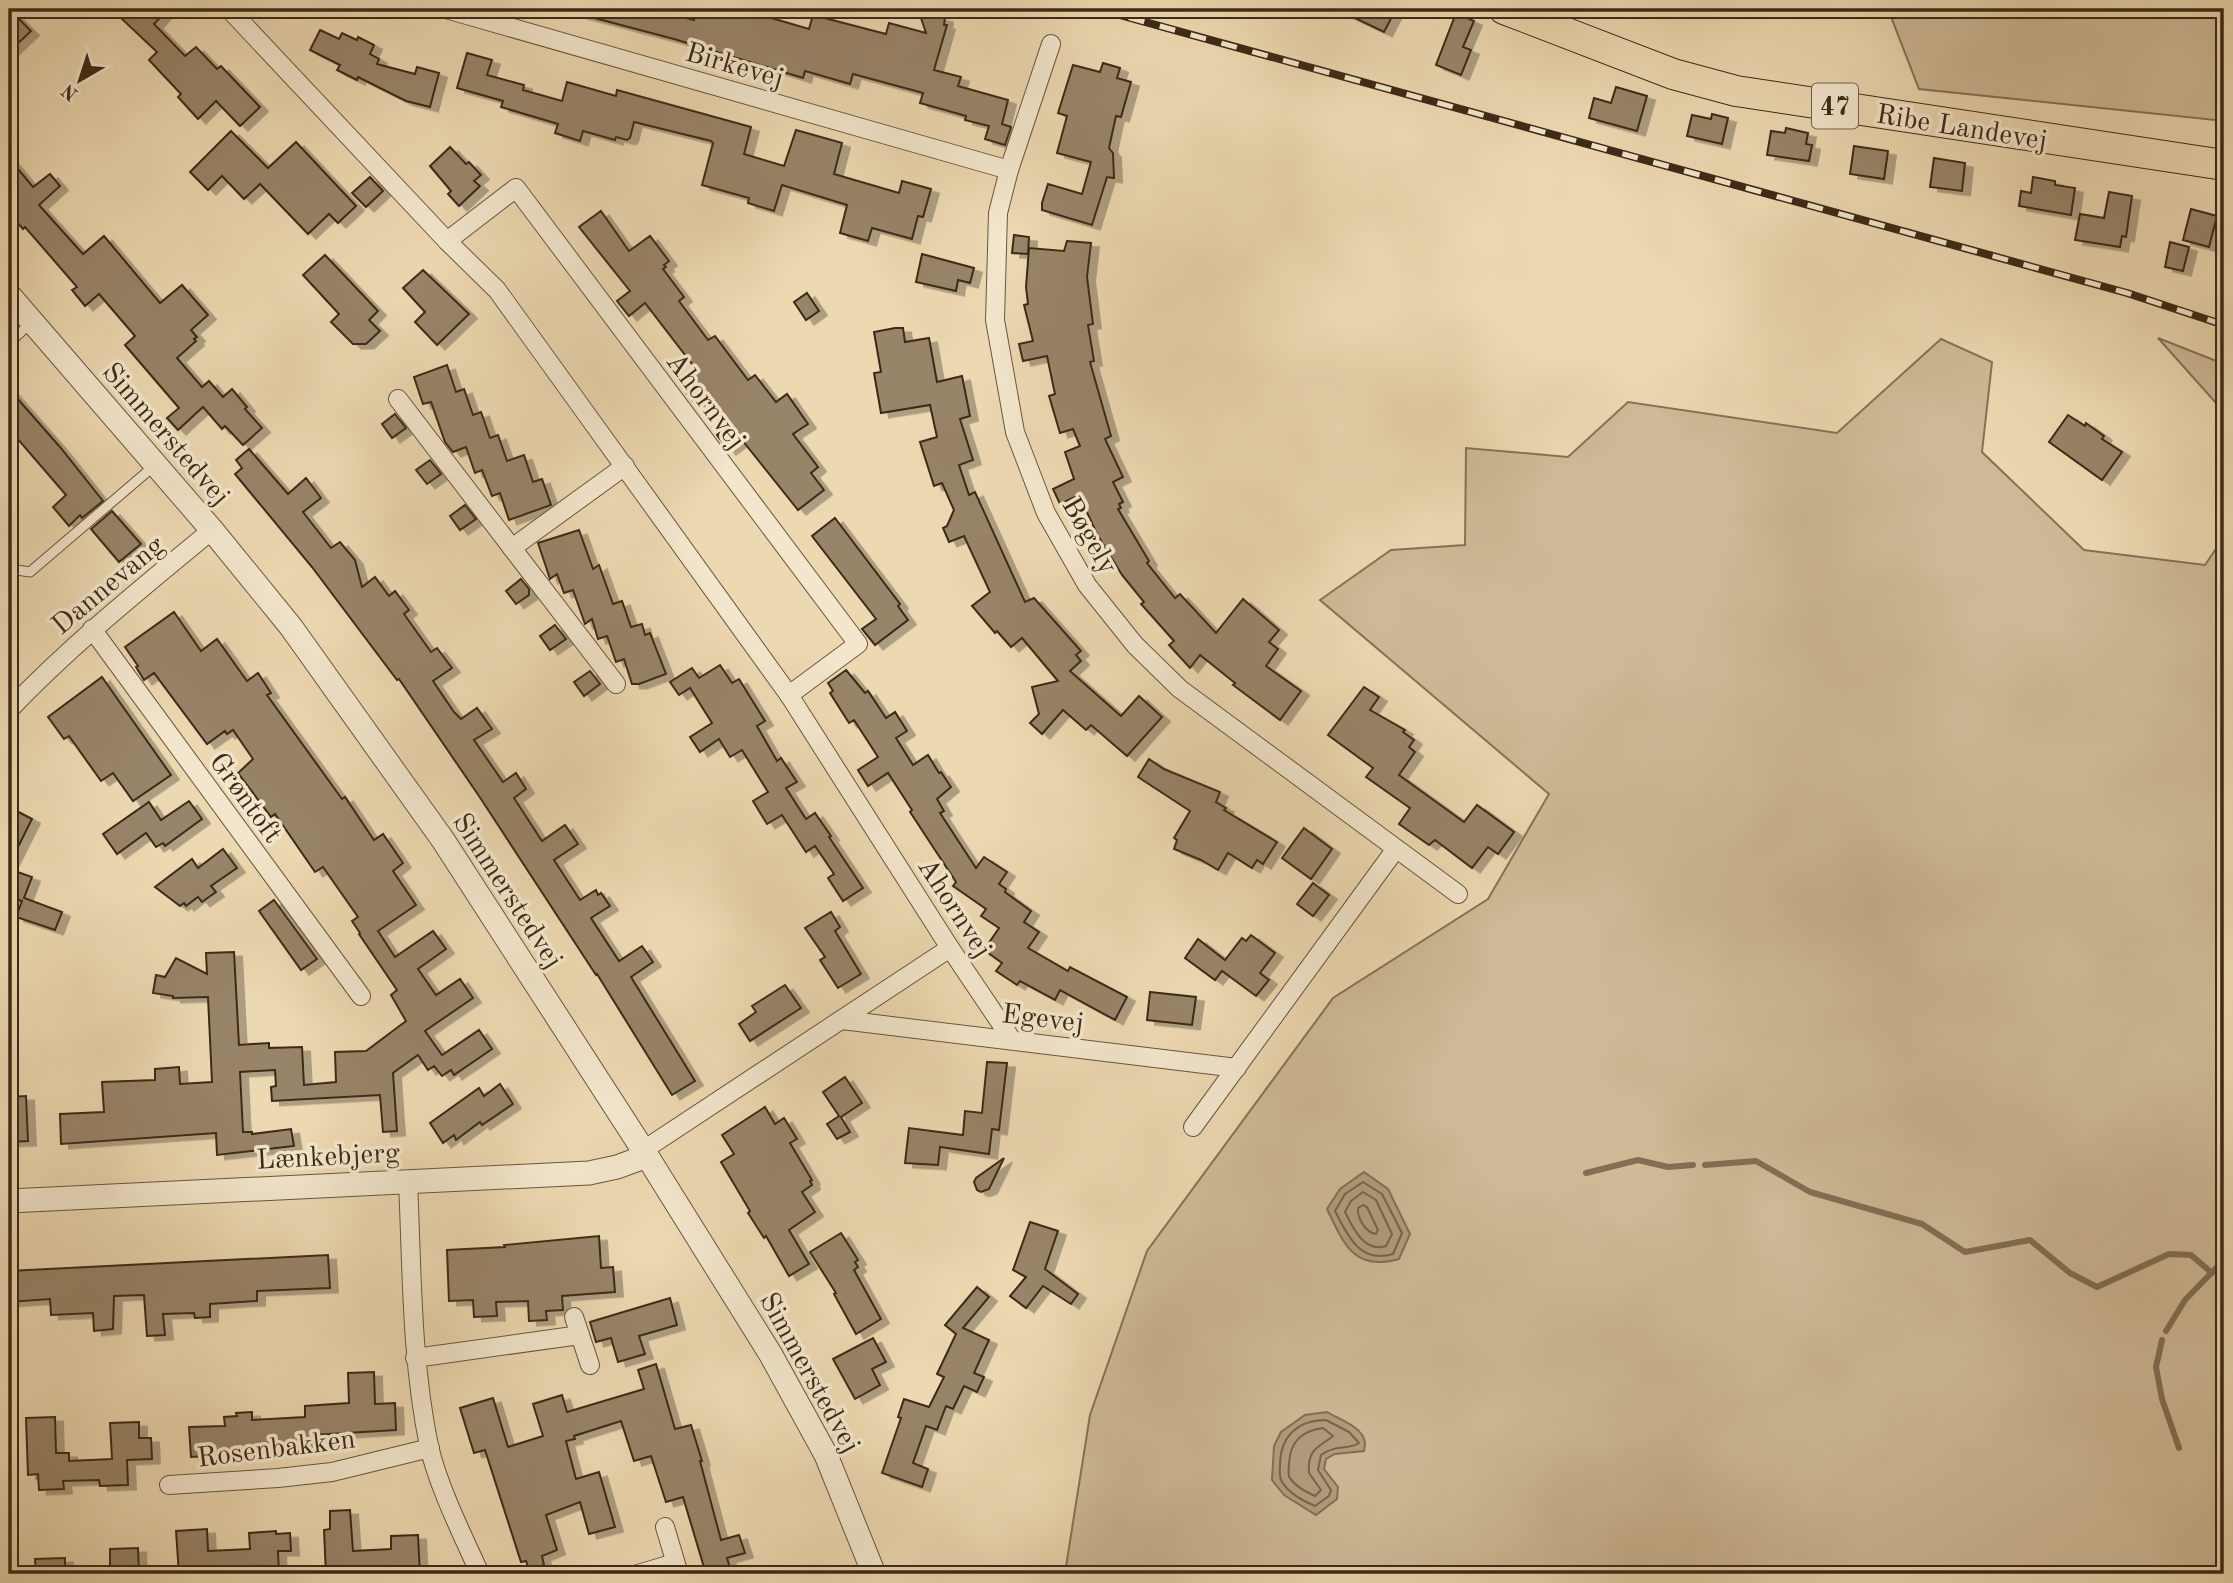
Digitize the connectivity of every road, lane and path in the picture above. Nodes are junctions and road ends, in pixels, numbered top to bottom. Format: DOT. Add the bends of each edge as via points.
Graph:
graph roads {
  1 [pos="229,9"];
  2 [pos="446,9"];
  3 [pos="1504,9"];
  4 [pos="1051,44"];
  5 [pos="2224,166"];
  6 [pos="1009,170"];
  7 [pos="447,241"];
  8 [pos="9,295"];
  9 [pos="32,322"];
  10 [pos="9,343"];
  11 [pos="398,399"];
  12 [pos="156,465"];
  13 [pos="625,466"];
  14 [pos="212,530"];
  15 [pos="512,548"];
  16 [pos="9,564"];
  17 [pos="92,629"];
  18 [pos="616,684"];
  19 [pos="789,695"];
  20 [pos="9,710"];
  21 [pos="1395,850"];
  22 [pos="1458,894"];
  23 [pos="950,948"];
  24 [pos="361,996"];
  25 [pos="842,1020"];
  26 [pos="1012,1040"];
  27 [pos="1237,1068"];
  28 [pos="1193,1127"];
  29 [pos="644,1153"];
  30 [pos="408,1181"];
  31 [pos="9,1201"];
  32 [pos="574,1317"];
  33 [pos="580,1335"];
  34 [pos="415,1358"];
  35 [pos="590,1365"];
  36 [pos="430,1448"];
  37 [pos="169,1485"];
  38 [pos="665,1527"];
  39 [pos="677,1569"];
  40 [pos="480,1574"];
  41 [pos="638,1574"];
  42 [pos="873,1574"];
  1 -- 7 [label="street, Ahornvej"];
  2 -- 6 [label="street, Birkevej"];
  3 -- 5 [label="main road, Ribe Landevej / 47" via="1673,74 1736,91"];
  4 -- 6 [label="street, Bøgely"];
  6 -- 21 [label="street, Bøgely" via="998,213 995,320 1015,432 1046,513 1087,584 1135,645 1171,681"];
  7 -- 13 [label="street, Ahornvej" via="497,290"];
  7 -- 19 [label="street, Ahornvej" via="516,188 858,644"];
  8 -- 9 [label="street, Simmerstedvej"];
  9 -- 10 [label="lane"];
  9 -- 12 [label="street, Simmerstedvej"];
  11 -- 15 [label="street"];
  12 -- 14 [label="street, Simmerstedvej"];
  12 -- 16 [label="lane" via="30,572"];
  13 -- 15 [label="street"];
  13 -- 19 [label="street, Ahornvej"];
  14 -- 17 [label="street, Dannevang"];
  14 -- 29 [label="street, Simmerstedvej" via="290,627 443,840"];
  15 -- 18 [label="street"];
  17 -- 20 [label="street, Dannevang"];
  17 -- 24 [label="street, Grøntoft"];
  19 -- 23 [label="street, Ahornvej"];
  21 -- 22 [label="street, Bøgely"];
  21 -- 27 [label="street"];
  23 -- 25 [label="street"];
  23 -- 26 [label="street, Ahornvej"];
  25 -- 26 [label="street, Egevej"];
  25 -- 29 [label="street"];
  26 -- 27 [label="street, Egevej"];
  27 -- 28 [label="street"];
  29 -- 30 [label="street, Lænkebjerg" via="617,1167 589,1173"];
  29 -- 42 [label="street, Simmerstedvej" via="802,1410 826,1455"];
  30 -- 31 [label="street, Lænkebjerg"];
  30 -- 34 [label="street"];
  32 -- 33 [label="street"];
  33 -- 34 [label="street"];
  33 -- 35 [label="street"];
  34 -- 36 [label="street"];
  36 -- 37 [label="street, Rosenbakken" via="332,1472"];
  36 -- 40 [label="street"];
  38 -- 39 [label="street"];
  39 -- 41 [label="street"];
}
